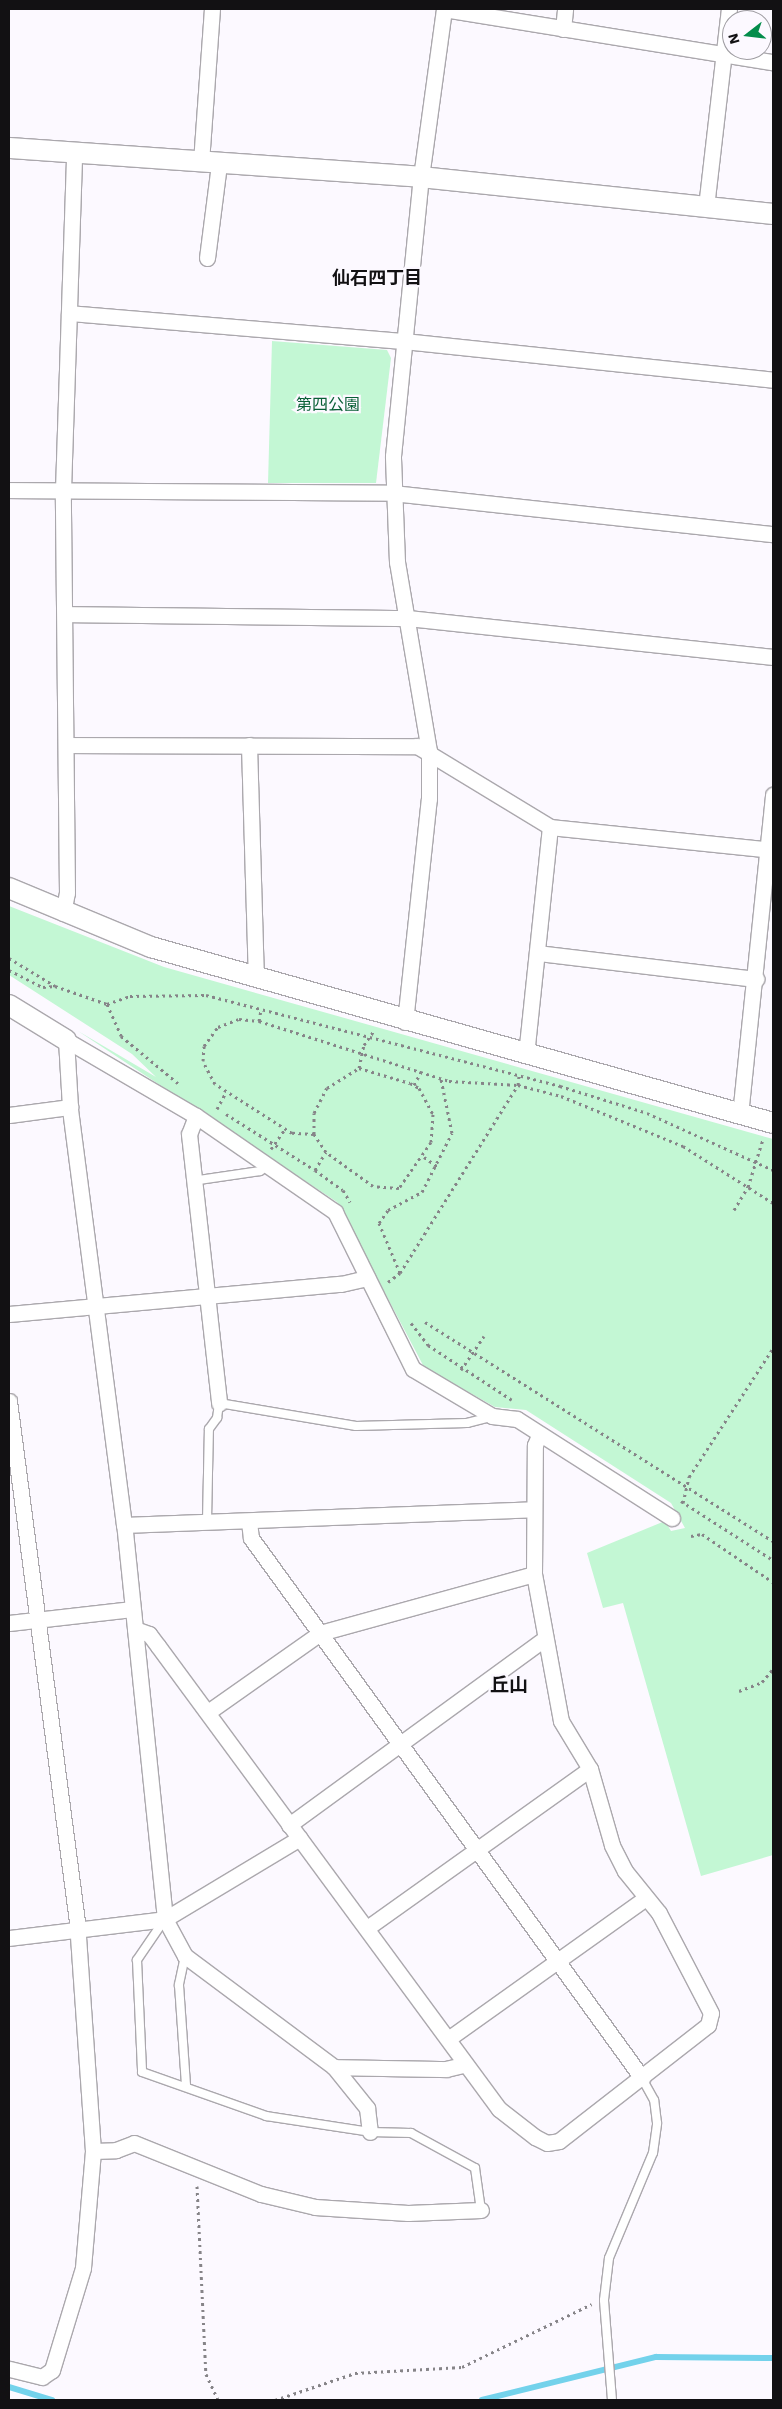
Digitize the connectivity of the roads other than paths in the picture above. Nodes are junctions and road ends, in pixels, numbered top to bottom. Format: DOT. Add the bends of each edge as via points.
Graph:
graph roads {
  1 [pos="212,9"];
  2 [pos="444,9"];
  3 [pos="566,9"];
  4 [pos="563,29"];
  5 [pos="722,56"];
  6 [pos="724,60"];
  7 [pos="757,60"];
  8 [pos="773,62"];
  9 [pos="9,148"];
  10 [pos="74,154"];
  11 [pos="210,163"];
  12 [pos="421,177"];
  13 [pos="706,206"];
  14 [pos="773,214"];
  15 [pos="208,258"];
  16 [pos="69,313"];
  17 [pos="404,341"];
  18 [pos="773,380"];
  19 [pos="9,490"];
  20 [pos="63,490"];
  21 [pos="392,493"];
  22 [pos="773,534"];
  23 [pos="65,614"];
  24 [pos="408,618"];
  25 [pos="773,656"];
  26 [pos="66,745"];
  27 [pos="249,745"];
  28 [pos="429,752"];
  29 [pos="773,795"];
  30 [pos="550,827"];
  31 [pos="770,850"];
  32 [pos="9,888"];
  33 [pos="63,913"];
  34 [pos="538,954"];
  35 [pos="756,978"];
  36 [pos="256,979"];
  37 [pos="9,1005"];
  38 [pos="405,1022"];
  39 [pos="66,1040"];
  40 [pos="526,1055"];
  41 [pos="70,1107"];
  42 [pos="9,1115"];
  43 [pos="740,1115"];
  44 [pos="196,1116"];
  45 [pos="769,1130"];
  46 [pos="270,1164"];
  47 [pos="192,1181"];
  48 [pos="367,1278"];
  49 [pos="205,1294"];
  50 [pos="95,1303"];
  51 [pos="9,1314"];
  52 [pos="9,1401"];
  53 [pos="218,1403"];
  54 [pos="492,1416"];
  55 [pos="539,1435"];
  56 [pos="533,1509"];
  57 [pos="675,1514"];
  58 [pos="207,1521"];
  59 [pos="250,1522"];
  60 [pos="124,1525"];
  61 [pos="534,1574"];
  62 [pos="132,1609"];
  63 [pos="37,1620"];
  64 [pos="9,1623"];
  65 [pos="135,1630"];
  66 [pos="320,1633"];
  67 [pos="543,1640"];
  68 [pos="208,1712"];
  69 [pos="399,1746"];
  70 [pos="590,1769"];
  71 [pos="289,1825"];
  72 [pos="300,1838"];
  73 [pos="476,1848"];
  74 [pos="646,1898"];
  75 [pos="165,1919"];
  76 [pos="367,1928"];
  77 [pos="78,1929"];
  78 [pos="9,1938"];
  79 [pos="185,1956"];
  80 [pos="557,1959"];
  81 [pos="448,2039"];
  82 [pos="463,2065"];
  83 [pos="334,2067"];
  84 [pos="642,2078"];
  85 [pos="186,2086"];
  86 [pos="370,2132"];
  87 [pos="93,2151"];
  88 [pos="481,2210"];
  89 [pos="9,2369"];
  90 [pos="612,2400"];
  1 -- 11 [label="street"];
  2 -- 4 [label="street"];
  2 -- 12 [label="street"];
  3 -- 4 [label="street"];
  4 -- 5 [label="street"];
  6 -- 13 [label="street"];
  7 -- 8 [label="street"];
  9 -- 10 [label="street"];
  10 -- 11 [label="street"];
  10 -- 16 [label="street"];
  11 -- 12 [label="street"];
  11 -- 15 [label="street"];
  12 -- 13 [label="street"];
  12 -- 17 [label="street"];
  13 -- 14 [label="street"];
  16 -- 17 [label="street"];
  16 -- 20 [label="street"];
  17 -- 18 [label="street"];
  17 -- 21 [label="street"];
  19 -- 20 [label="street"];
  20 -- 21 [label="street"];
  20 -- 23 [label="street"];
  21 -- 22 [label="street"];
  21 -- 24 [label="street" via="397,562"];
  23 -- 24 [label="street"];
  23 -- 26 [label="street"];
  24 -- 25 [label="street"];
  24 -- 28 [label="street"];
  26 -- 27 [label="street"];
  26 -- 33 [label="street" via="68,894"];
  27 -- 28 [label="street" via="417,746"];
  27 -- 36 [label="street"];
  28 -- 30 [label="street"];
  28 -- 38 [label="street" via="429,799"];
  29 -- 31 [label="street"];
  30 -- 31 [label="street"];
  30 -- 34 [label="street"];
  31 -- 35 [label="street"];
  32 -- 33 [label="street"];
  33 -- 36 [label="street"];
  34 -- 35 [label="street"];
  34 -- 40 [label="street"];
  35 -- 43 [label="street"];
  36 -- 38 [label="street"];
  37 -- 39 [label="street"];
  38 -- 40 [label="street"];
  39 -- 41 [label="street"];
  39 -- 44 [label="street"];
  40 -- 43 [label="street"];
  41 -- 42 [label="street"];
  41 -- 50 [label="street"];
  43 -- 45 [label="street"];
  44 -- 46 [label="street"];
  44 -- 47 [label="street" via="189,1134"];
  46 -- 47 [label="lane" via="260,1172"];
  46 -- 48 [label="street" via="335,1212"];
  47 -- 49 [label="street"];
  48 -- 49 [label="street" via="341,1284"];
  48 -- 54 [label="street" via="413,1369"];
  49 -- 50 [label="street"];
  49 -- 53 [label="street"];
  50 -- 51 [label="street"];
  50 -- 60 [label="street"];
  52 -- 63 [label="street"];
  53 -- 54 [label="lane" via="356,1426 467,1423"];
  53 -- 58 [label="lane" via="217,1418 209,1429"];
  54 -- 55 [label="street" via="517,1419"];
  55 -- 56 [label="street"];
  55 -- 57 [label="street"];
  56 -- 59 [label="street"];
  56 -- 61 [label="street"];
  58 -- 59 [label="street"];
  58 -- 60 [label="street"];
  59 -- 66 [label="street" via="251,1538"];
  60 -- 62 [label="street"];
  61 -- 66 [label="street"];
  61 -- 67 [label="street"];
  62 -- 63 [label="street"];
  62 -- 65 [label="street"];
  63 -- 64 [label="street"];
  63 -- 77 [label="street"];
  65 -- 68 [label="street" via="149,1634"];
  65 -- 75 [label="street"];
  66 -- 68 [label="street"];
  66 -- 69 [label="street"];
  67 -- 69 [label="street"];
  67 -- 70 [label="street" via="561,1721"];
  68 -- 71 [label="street"];
  69 -- 71 [label="street"];
  69 -- 73 [label="street"];
  70 -- 73 [label="street"];
  70 -- 74 [label="street" via="612,1846"];
  71 -- 72 [label="street"];
  72 -- 75 [label="street"];
  72 -- 76 [label="street"];
  73 -- 76 [label="street"];
  73 -- 80 [label="street"];
  74 -- 80 [label="street"];
  74 -- 84 [label="street" via="659,1913 711,2013 708,2025"];
  75 -- 77 [label="street"];
  75 -- 79 [label="street"];
  75 -- 85 [label="lane" via="137,1960 142,2072"];
  76 -- 81 [label="street"];
  77 -- 78 [label="street"];
  77 -- 87 [label="street"];
  79 -- 83 [label="street"];
  79 -- 85 [label="lane" via="179,1985"];
  80 -- 81 [label="street"];
  80 -- 84 [label="street"];
  81 -- 82 [label="street"];
  82 -- 83 [label="street" via="446,2069"];
  82 -- 84 [label="street" via="518,2128 548,2143 559,2141"];
  83 -- 86 [label="street" via="367,2108"];
  84 -- 90 [label="lane" via="654,2100 653,2153 609,2258 604,2300"];
  85 -- 86 [label="lane" via="266,2116"];
  86 -- 88 [label="lane" via="411,2133 476,2168"];
  87 -- 88 [label="street" via="116,2150 134,2143 261,2194 315,2207 408,2213"];
  87 -- 89 [label="street" via="83,2268 52,2370 42,2377"];
}
